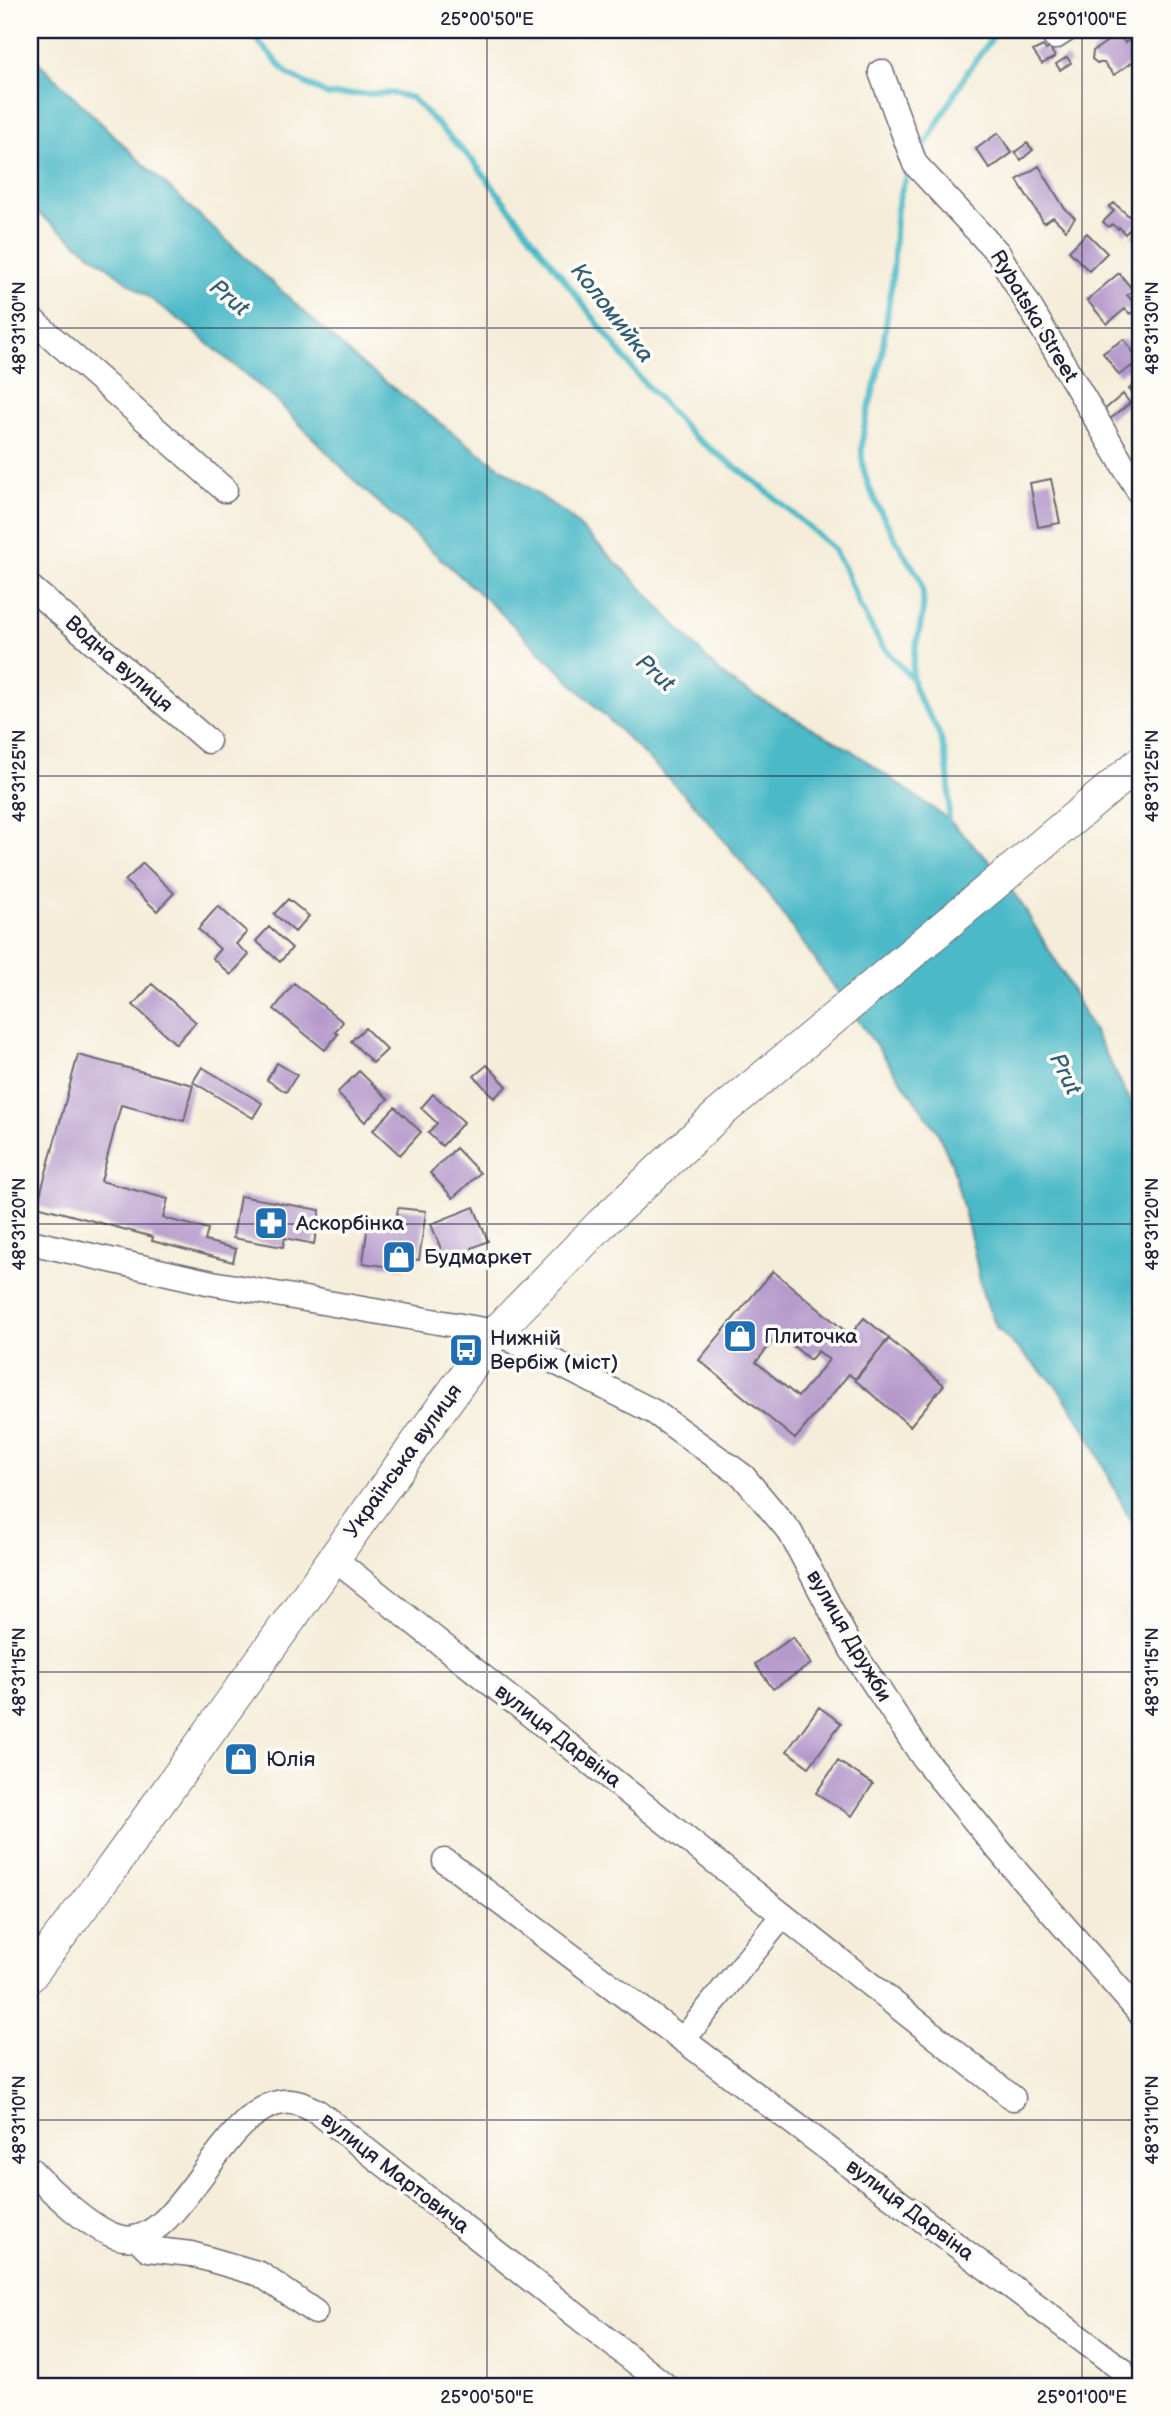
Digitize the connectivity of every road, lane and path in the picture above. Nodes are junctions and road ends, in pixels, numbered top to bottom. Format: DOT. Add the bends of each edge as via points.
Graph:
graph roads {
  1 [pos="881,72"];
  2 [pos="30,318"];
  3 [pos="225,490"];
  4 [pos="1141,495"];
  5 [pos="30,587"];
  6 [pos="208,741"];
  7 [pos="1141,762"];
  8 [pos="30,1241"];
  9 [pos="496,1332"];
  10 [pos="333,1558"];
  11 [pos="445,1861"];
  12 [pos="783,1915"];
  13 [pos="30,1976"];
  14 [pos="1141,2014"];
  15 [pos="683,2040"];
  16 [pos="1013,2098"];
  17 [pos="30,2169"];
  18 [pos="138,2239"];
  19 [pos="315,2312"];
  20 [pos="666,2386"];
  21 [pos="1126,2386"];
  1 -- 4 [label="street, Rybatska Street" via="915,164 998,253"];
  2 -- 3 [label="street"];
  5 -- 6 [label="street, Водна вулиця"];
  7 -- 9 [label="main road, Українська вулиця" via="719,1114 600,1225"];
  8 -- 9 [label="street" via="212,1283"];
  9 -- 10 [label="main road, Українська вулиця"];
  9 -- 14 [label="street, вулиця Дружби" via="654,1412 743,1476 790,1532 852,1650 925,1760"];
  10 -- 12 [label="street, вулиця Дарвіна"];
  10 -- 13 [label="main road, Українська вулиця"];
  11 -- 15 [label="street, вулиця Дарвіна"];
  12 -- 15 [label="street"];
  12 -- 16 [label="street, вулиця Дарвіна"];
  15 -- 21 [label="street, вулиця Дарвіна" via="1122,2369"];
  17 -- 18 [label="street" via="93,2225 122,2238"];
  18 -- 19 [label="street" via="148,2249 191,2254 260,2274"];
  18 -- 20 [label="street, вулиця Мартовича" via="169,2215 251,2118 267,2106 285,2101 302,2104"];
}
